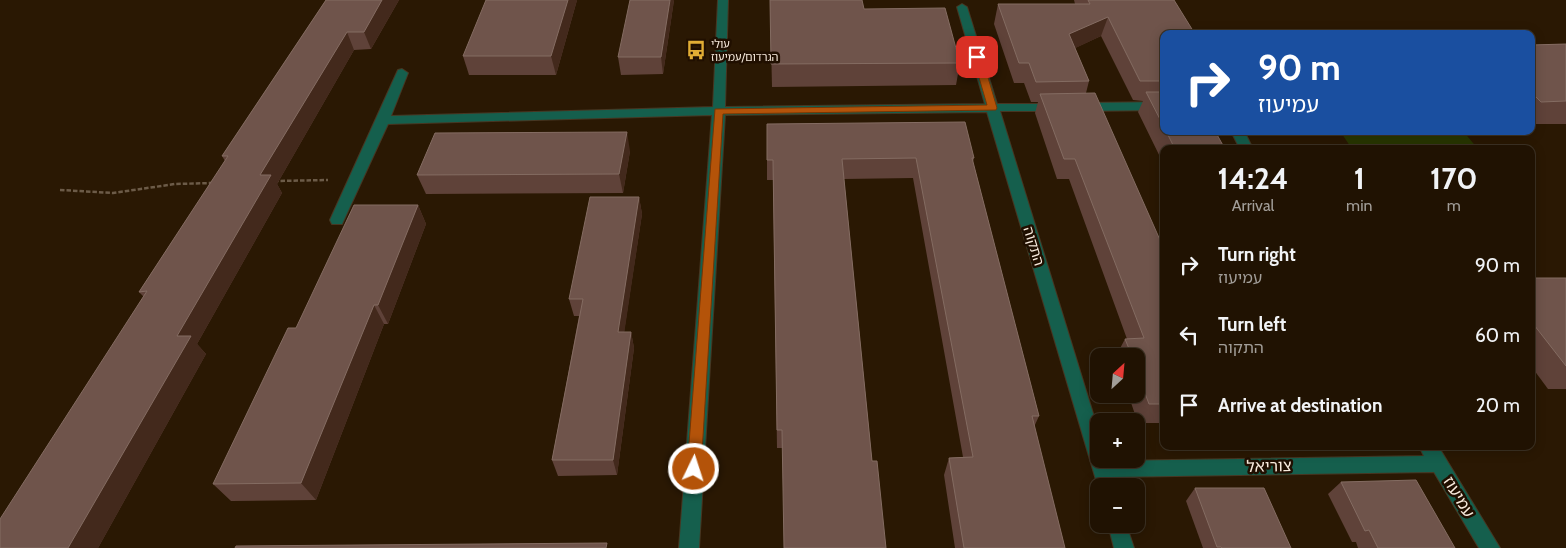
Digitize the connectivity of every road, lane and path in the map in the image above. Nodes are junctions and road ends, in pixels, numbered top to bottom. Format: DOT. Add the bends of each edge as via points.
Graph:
graph roads {
  1 [pos="723,0"];
  2 [pos="962,7"];
  3 [pos="402,73"];
  4 [pos="1160,106"];
  5 [pos="992,108"];
  6 [pos="718,111"];
  7 [pos="383,120"];
  8 [pos="356,179"];
  9 [pos="270,182"];
  10 [pos="223,183"];
  11 [pos="60,190"];
  12 [pos="337,220"];
  13 [pos="1430,450"];
  14 [pos="1438,464"];
  15 [pos="1100,469"];
  16 [pos="1103,478"];
  17 [pos="1120,533"];
  18 [pos="688,548"];
  19 [pos="1124,548"];
  20 [pos="1490,548"];
  1 -- 6 [label="street"];
  2 -- 5 [label="street, התקוה"];
  3 -- 7 [label="street"];
  4 -- 5 [label="street"];
  5 -- 6 [label="street"];
  5 -- 15 [label="street, התקוה"];
  6 -- 7 [label="street"];
  6 -- 18 [label="street"];
  7 -- 8 [label="street"];
  8 -- 9 [label="path"];
  8 -- 12 [label="street"];
  10 -- 11 [label="path" via="175,184 113,193"];
  13 -- 14 [label="street, עמיעוז"];
  14 -- 15 [label="street, צוריאל"];
  14 -- 20 [label="street, עמיעוז"];
  15 -- 16 [label="street, התקוה"];
  17 -- 19 [label="street"];
}
